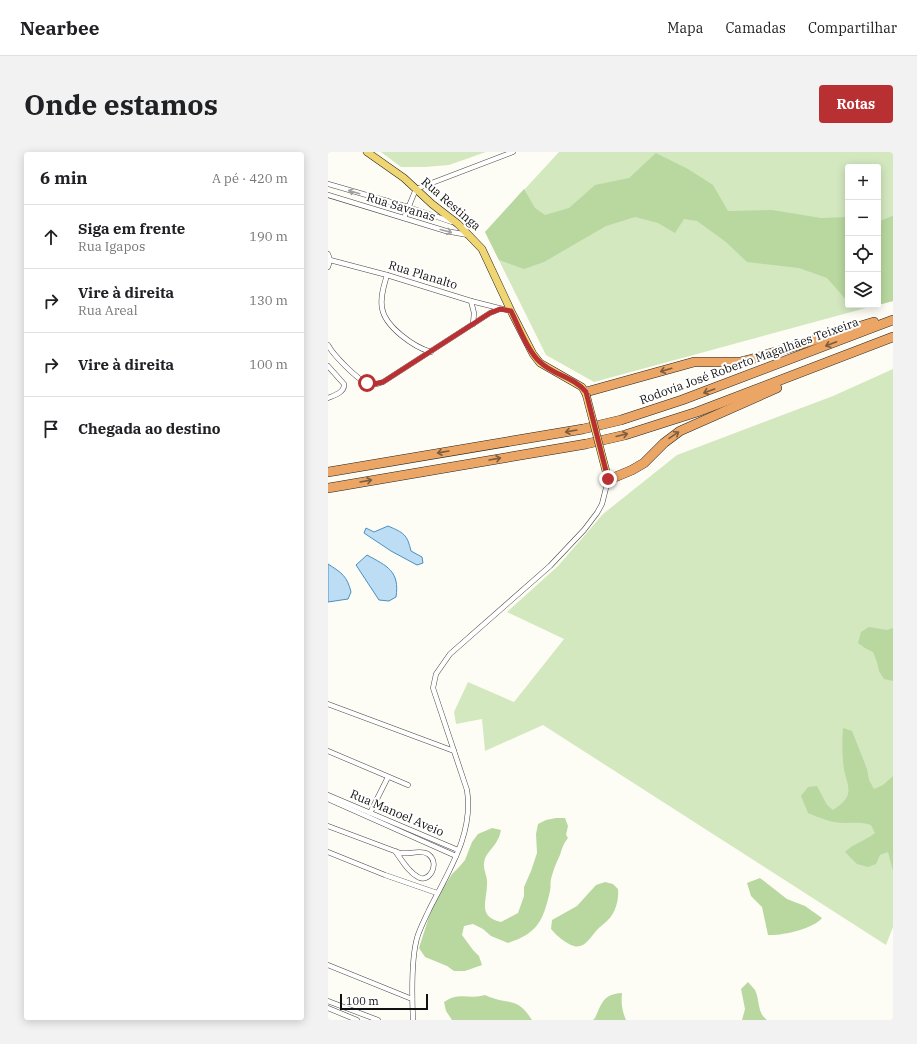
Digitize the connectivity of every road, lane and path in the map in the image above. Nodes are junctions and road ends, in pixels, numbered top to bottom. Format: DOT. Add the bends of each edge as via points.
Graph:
graph roads {
  1 [pos="367,152"];
  2 [pos="513,152"];
  3 [pos="328,184"];
  4 [pos="416,189"];
  5 [pos="328,195"];
  6 [pos="408,207"];
  7 [pos="404,218"];
  8 [pos="458,224"];
  9 [pos="468,235"];
  10 [pos="328,254"];
  11 [pos="330,260"];
  12 [pos="328,267"];
  13 [pos="387,275"];
  14 [pos="471,300"];
  15 [pos="500,309"];
  16 [pos="511,311"];
  17 [pos="893,316"];
  18 [pos="893,320"];
  19 [pos="473,324"];
  20 [pos="893,337"];
  21 [pos="328,345"];
  22 [pos="431,352"];
  23 [pos="850,354"];
  24 [pos="328,366"];
  25 [pos="586,393"];
  26 [pos="328,398"];
  27 [pos="328,472"];
  28 [pos="608,479"];
  29 [pos="328,488"];
  30 [pos="328,704"];
  31 [pos="328,751"];
  32 [pos="454,751"];
  33 [pos="388,777"];
  34 [pos="408,785"];
  35 [pos="328,795"];
  36 [pos="328,799"];
  37 [pos="370,813"];
  38 [pos="328,826"];
  39 [pos="458,850"];
  40 [pos="396,851"];
  41 [pos="328,852"];
  42 [pos="456,856"];
  43 [pos="437,893"];
  44 [pos="328,966"];
  45 [pos="412,999"];
  46 [pos="328,1001"];
  47 [pos="328,1008"];
  48 [pos="357,1020"];
  49 [pos="378,1020"];
  50 [pos="413,1020"];
  1 -- 4 [label="main road, Rua Restinga"];
  2 -- 4 [label="street"];
  6 -- 3 [label="street, Rua Savanas, one-way"];
  4 -- 6 [label="street"];
  4 -- 8 [label="main road, Rua Restinga"];
  5 -- 7 [label="street, Rua Savanas"];
  6 -- 7 [label="street"];
  6 -- 8 [label="street, Rua Savanas"];
  7 -- 9 [label="street, Rua Savanas, one-way"];
  8 -- 9 [label="main road, Rua Restinga"];
  9 -- 16 [label="main road, Rua Restinga" via="482,249"];
  10 -- 11 [label="street"];
  11 -- 12 [label="street"];
  11 -- 13 [label="street, Rua Planalto"];
  13 -- 14 [label="street, Rua Planalto"];
  13 -- 22 [label="street" via="381,294 382,308 389,324 414,344"];
  14 -- 15 [label="street, Rua Planalto"];
  14 -- 19 [label="street"];
  15 -- 16 [label="street, Rua Planalto"];
  15 -- 19 [label="street"];
  16 -- 25 [label="main road, Rua Restinga" via="540,363 577,384"];
  17 -- 25 [label="highway, one-way" via="752,359 740,362 694,362"];
  18 -- 27 [label="highway, Rodovia José Roberto Magalhães Teixeira, one-way" via="703,393 621,420"];
  19 -- 22 [label="street"];
  20 -- 23 [label="highway"];
  21 -- 22 [label="street" via="344,364 367,383 374,384 383,382"];
  28 -- 23 [label="highway, one-way" via="644,463 680,431"];
  29 -- 23 [label="highway, one-way" via="586,444 664,424"];
  24 -- 26 [label="street" via="345,387"];
  25 -- 28 [label="main road, bridge"];
  28 -- 32 [label="street" via="597,513 567,549 450,654 436,674 433,688"];
  30 -- 32 [label="street"];
  31 -- 33 [label="street"];
  32 -- 39 [label="street" via="469,801 465,832"];
  33 -- 34 [label="street"];
  33 -- 37 [label="street"];
  35 -- 37 [label="street, Rua Manoel Aveio"];
  36 -- 42 [label="street"];
  37 -- 39 [label="street, Rua Manoel Aveio"];
  38 -- 40 [label="street"];
  39 -- 42 [label="street"];
  40 -- 40 [label="street" via="428,854 434,860 428,877 418,877"];
  41 -- 43 [label="street"];
  42 -- 43 [label="street"];
  43 -- 45 [label="street" via="417,938"];
  44 -- 45 [label="street"];
  45 -- 50 [label="street"];
  46 -- 49 [label="street"];
  47 -- 48 [label="street"];
}
